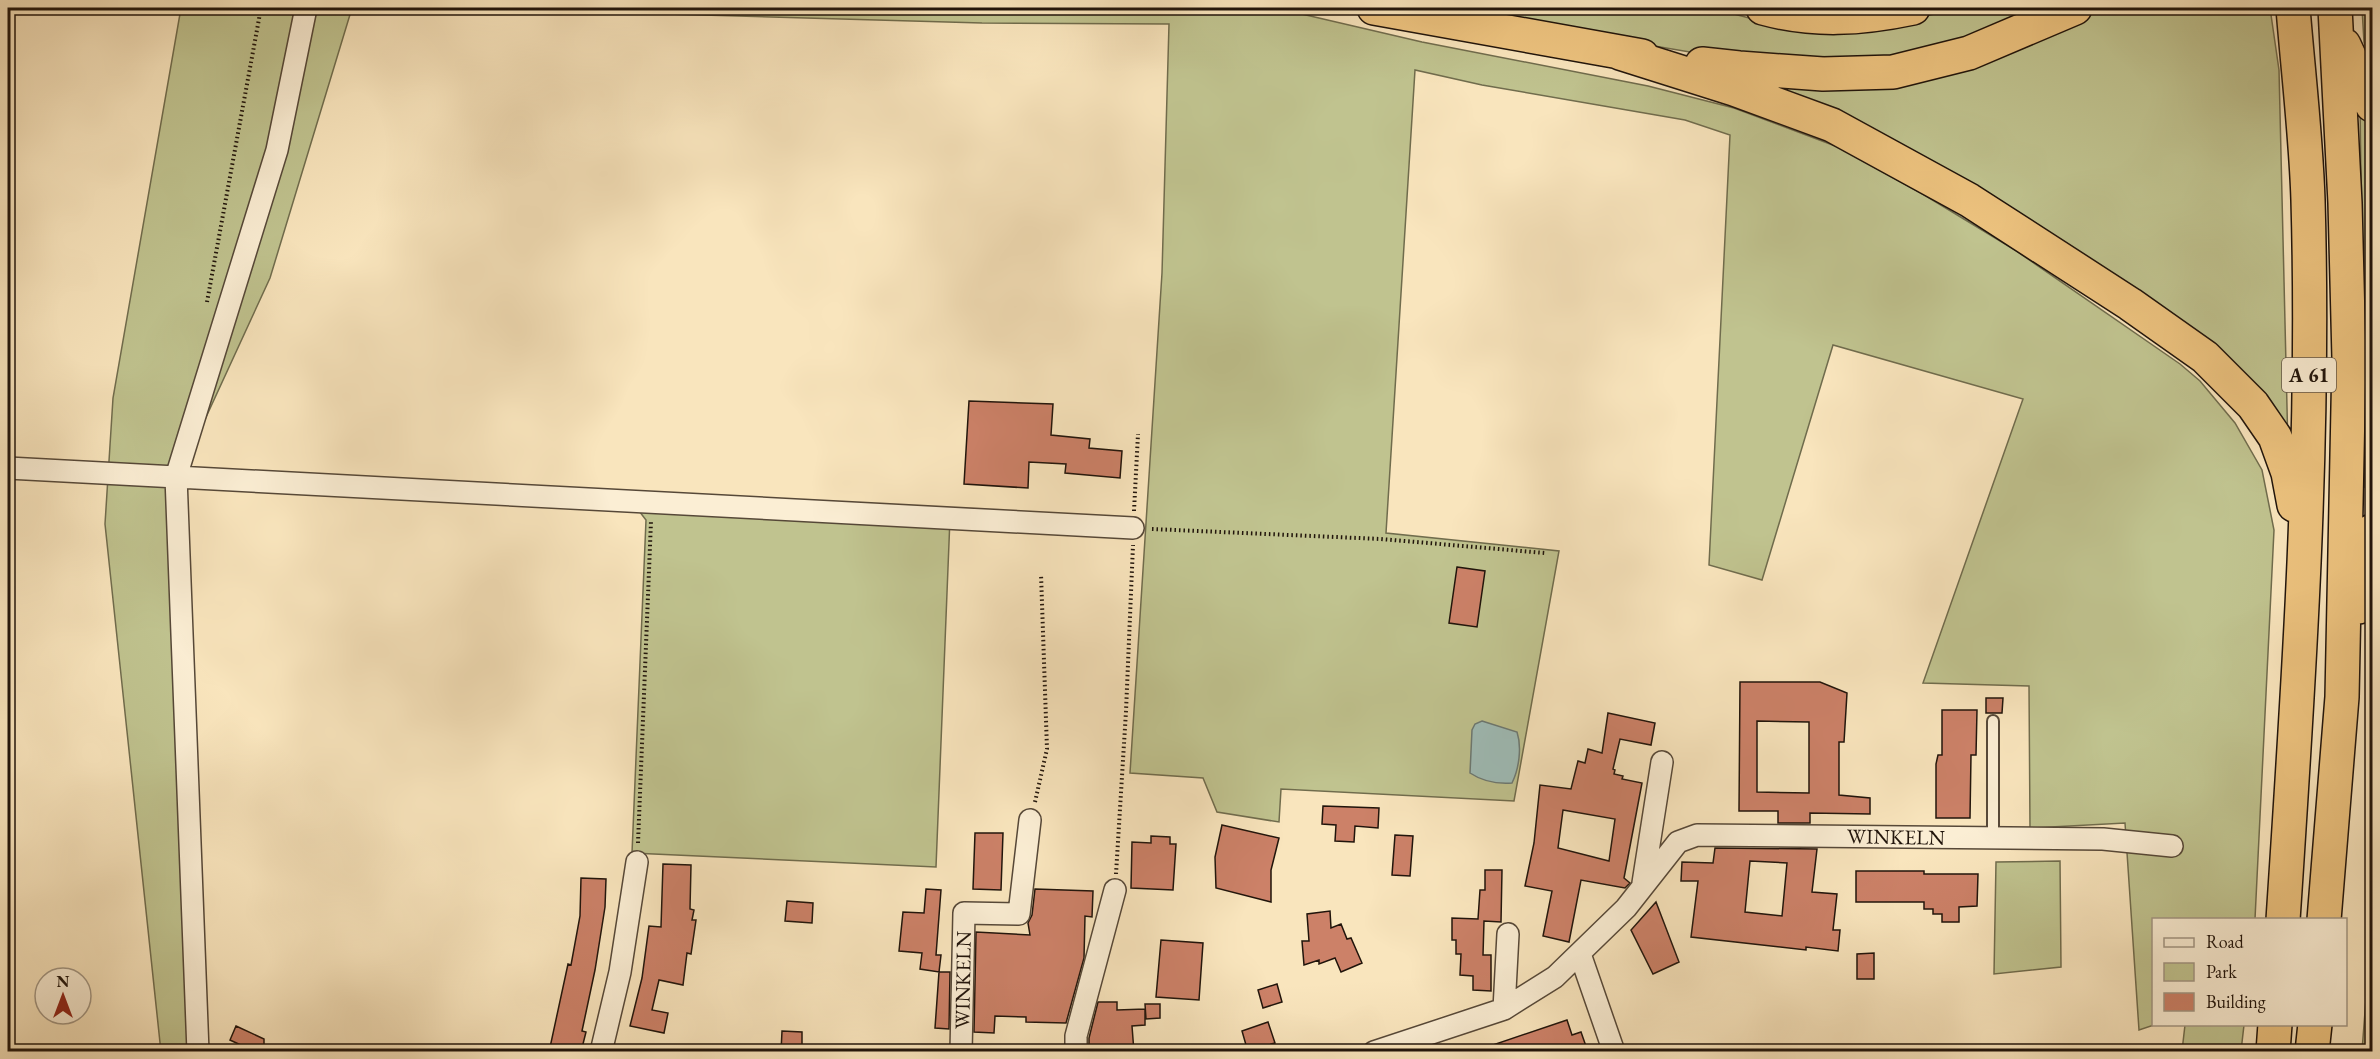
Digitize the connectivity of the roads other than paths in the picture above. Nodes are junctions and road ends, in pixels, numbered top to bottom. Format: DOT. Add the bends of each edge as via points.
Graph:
graph roads {
  1 [pos="1374,8"];
  2 [pos="1763,8"];
  3 [pos="1914,8"];
  4 [pos="2075,8"];
  5 [pos="2293,8"];
  6 [pos="306,9"];
  7 [pos="2336,19"];
  8 [pos="1620,53"];
  9 [pos="2373,105"];
  10 [pos="8,468"];
  11 [pos="176,477"];
  12 [pos="1133,528"];
  13 [pos="2373,531"];
  14 [pos="2304,553"];
  15 [pos="2342,697"];
  16 [pos="1994,721"];
  17 [pos="1662,762"];
  18 [pos="1030,820"];
  19 [pos="1994,838"];
  20 [pos="2172,846"];
  21 [pos="637,862"];
  22 [pos="1643,887"];
  23 [pos="1115,890"];
  24 [pos="2283,918"];
  25 [pos="2324,918"];
  26 [pos="1508,934"];
  27 [pos="1580,954"];
  28 [pos="1504,1009"];
  29 [pos="2275,1026"];
  30 [pos="2315,1026"];
  31 [pos="198,1052"];
  32 [pos="601,1052"];
  33 [pos="962,1052"];
  34 [pos="1076,1052"];
  35 [pos="1374,1052"];
  36 [pos="1614,1052"];
  37 [pos="2273,1052"];
  38 [pos="2313,1052"];
  1 -- 8 [label="highway"];
  2 -- 3 [label="highway" via="1809,18 1855,17"];
  4 -- 8 [label="highway" via="1969,53 1893,72 1823,74 1739,69"];
  5 -- 14 [label="highway, A 61" via="2308,198 2310,359"];
  6 -- 11 [label="street" via="278,150"];
  7 -- 9 [label="highway"];
  7 -- 15 [label="highway, A 61" via="2349,359"];
  8 -- 14 [label="highway" via="1832,125 1969,200 2205,357 2253,405 2275,437 2288,472"];
  10 -- 11 [label="street"];
  11 -- 12 [label="street"];
  11 -- 31 [label="street"];
  13 -- 15 [label="highway"];
  14 -- 24 [label="highway, A 61"];
  15 -- 25 [label="highway, A 61"];
  16 -- 19 [label="lane"];
  17 -- 22 [label="street"];
  18 -- 33 [label="street, WINKELN" via="1018,914 964,913"];
  19 -- 20 [label="street, WINKELN" via="2103,839"];
  19 -- 22 [label="street, WINKELN" via="1697,835 1678,842"];
  21 -- 32 [label="street" via="620,972"];
  22 -- 27 [label="street, WINKELN"];
  23 -- 34 [label="street" via="1076,1036"];
  26 -- 28 [label="street"];
  27 -- 28 [label="street, WINKELN" via="1555,977"];
  27 -- 36 [label="street"];
  28 -- 35 [label="street, WINKELN"];
  29 -- 37 [label="highway"];
  30 -- 38 [label="highway"];
}
